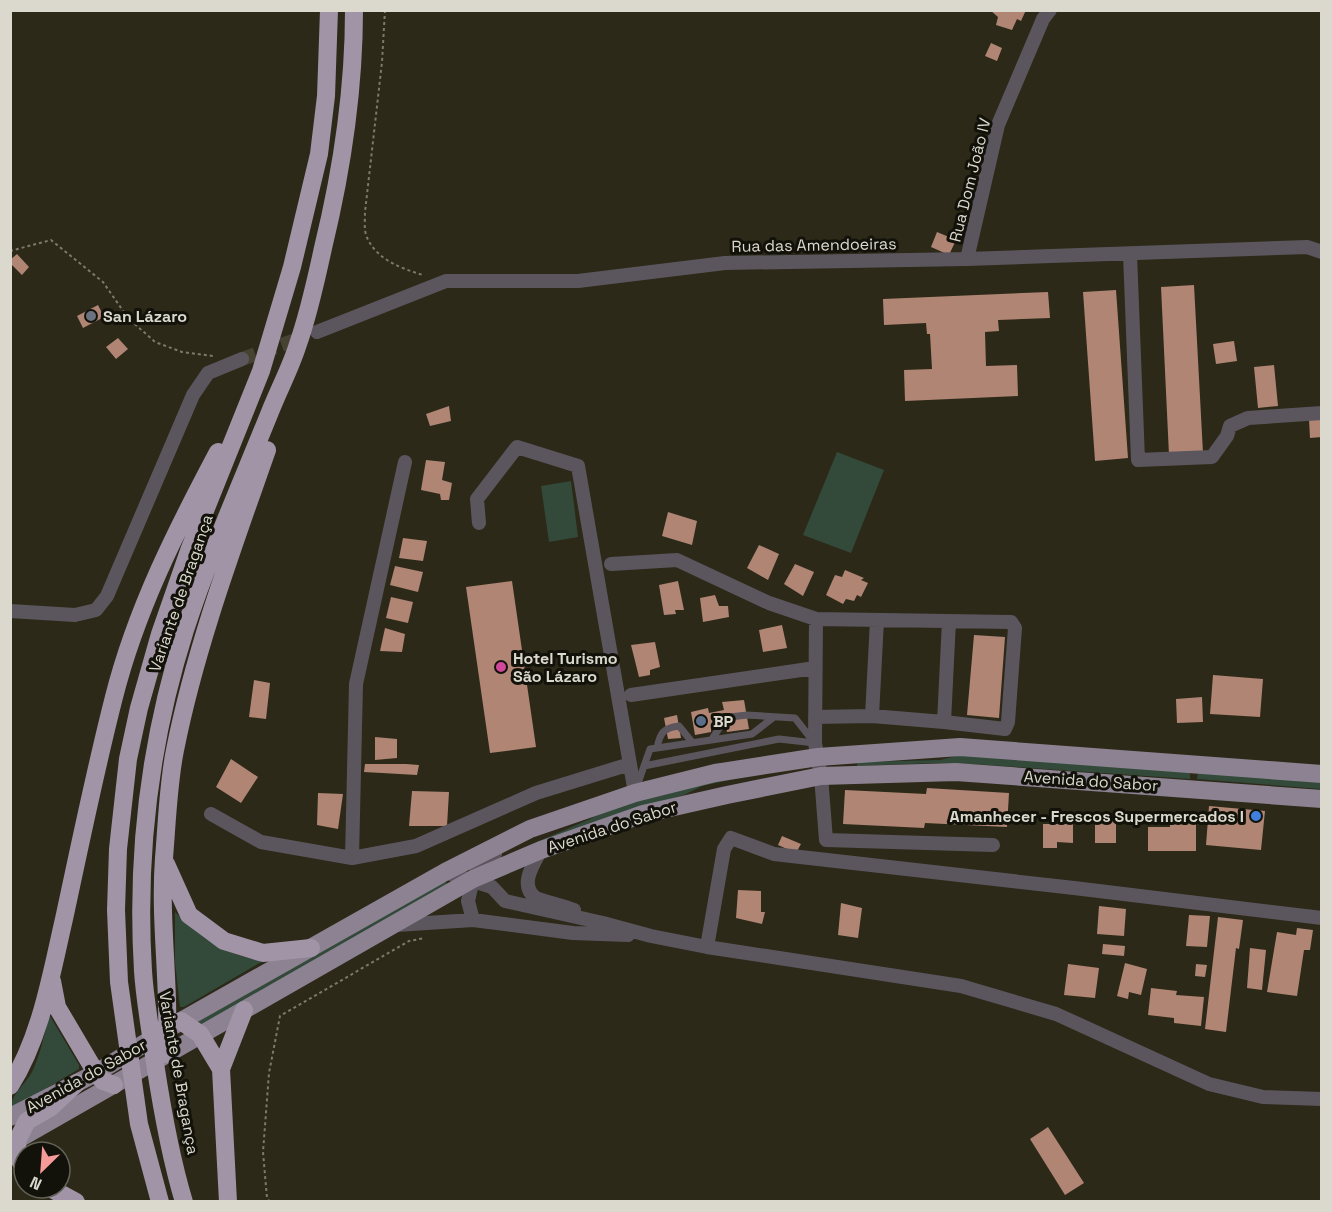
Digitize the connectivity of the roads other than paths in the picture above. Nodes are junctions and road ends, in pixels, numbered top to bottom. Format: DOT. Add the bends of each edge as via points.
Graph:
graph roads {
  1 [pos="329,10"];
  2 [pos="354,10"];
  3 [pos="1050,10"];
  4 [pos="1322,252"];
  5 [pos="1130,254"];
  6 [pos="967,259"];
  7 [pos="317,332"];
  8 [pos="298,345"];
  9 [pos="242,359"];
  10 [pos="261,371"];
  11 [pos="1322,413"];
  12 [pos="405,462"];
  13 [pos="479,523"];
  14 [pos="611,564"];
  15 [pos="10,611"];
  16 [pos="816,619"];
  17 [pos="877,620"];
  18 [pos="949,621"];
  19 [pos="815,668"];
  20 [pos="630,694"];
  21 [pos="873,716"];
  22 [pos="774,717"];
  23 [pos="815,717"];
  24 [pos="944,722"];
  25 [pos="712,740"];
  26 [pos="692,742"];
  27 [pos="657,748"];
  28 [pos="817,750"];
  29 [pos="637,765"];
  30 [pos="1322,774"];
  31 [pos="821,776"];
  32 [pos="634,794"];
  33 [pos="1322,799"];
  34 [pos="211,814"];
  35 [pos="530,829"];
  36 [pos="993,845"];
  37 [pos="541,850"];
  38 [pos="352,858"];
  39 [pos="164,860"];
  40 [pos="445,872"];
  41 [pos="473,879"];
  42 [pos="1322,918"];
  43 [pos="473,920"];
  44 [pos="603,923"];
  45 [pos="394,925"];
  46 [pos="651,936"];
  47 [pos="706,947"];
  48 [pos="311,948"];
  49 [pos="51,976"];
  50 [pos="244,1010"];
  51 [pos="175,1026"];
  52 [pos="200,1034"];
  53 [pos="166,1054"];
  54 [pos="221,1069"];
  55 [pos="96,1073"];
  56 [pos="77,1083"];
  57 [pos="114,1085"];
  58 [pos="10,1086"];
  59 [pos="1322,1099"];
  60 [pos="10,1117"];
  61 [pos="15,1140"];
  62 [pos="18,1140"];
  63 [pos="160,1202"];
  64 [pos="184,1202"];
  65 [pos="228,1202"];
  1 -- 10 [label="highway, Variante de Bragança" via="319,154 292,267"];
  2 -- 8 [label="highway, Variante de Bragança" via="349,117 334,202"];
  3 -- 6 [label="street, Rua Dom João IV" via="998,125"];
  4 -- 5 [label="street, Rua das Amendoeiras" via="1307,247"];
  5 -- 6 [label="street, Rua das Amendoeiras"];
  5 -- 11 [label="street" via="1138,460 1212,457 1230,426 1248,418"];
  6 -- 7 [label="street, Rua das Amendoeiras" via="725,263 578,281 446,281"];
  8 -- 39 [label="highway" via="182,716 174,753"];
  8 -- 64 [label="highway, Variante de Bragança" via="185,630 154,753 146,813 142,890 146,1002 163,1111"];
  9 -- 15 [label="street" via="208,373 193,394 107,596 96,610 75,615"];
  10 -- 49 [label="highway" via="166,552 135,627 114,696"];
  10 -- 63 [label="highway, Variante de Bragança" via="160,634 128,759 118,849 119,982 139,1124"];
  12 -- 38 [label="street" via="356,684"];
  13 -- 29 [label="street" via="477,499 517,447 578,466"];
  14 -- 16 [label="street" via="677,560 769,603"];
  16 -- 17 [label="street"];
  16 -- 19 [label="street"];
  17 -- 18 [label="street"];
  17 -- 21 [label="street"];
  18 -- 24 [label="street"];
  18 -- 24 [label="street" via="1011,622 1015,628 1005,729"];
  19 -- 20 [label="street"];
  19 -- 23 [label="street"];
  21 -- 23 [label="street"];
  21 -- 24 [label="street"];
  22 -- 25 [label="lane" via="752,734"];
  22 -- 25 [label="lane" via="730,717"];
  22 -- 28 [label="lane" via="795,718"];
  23 -- 28 [label="street"];
  25 -- 26 [label="lane"];
  26 -- 27 [label="lane"];
  26 -- 27 [label="lane" via="679,726 666,728 659,735"];
  27 -- 29 [label="lane" via="650,748"];
  28 -- 29 [label="lane" via="779,739"];
  28 -- 30 [label="main road, Avenida do Sabor" via="960,747"];
  28 -- 31 [label="street"];
  28 -- 32 [label="main road, Avenida do Sabor"];
  29 -- 32 [label="street"];
  29 -- 38 [label="street" via="536,794 416,846"];
  31 -- 33 [label="main road, Avenida do Sabor" via="956,772"];
  31 -- 36 [label="street" via="826,840"];
  31 -- 37 [label="main road, Avenida do Sabor" via="643,814"];
  32 -- 35 [label="main road, Avenida do Sabor"];
  34 -- 38 [label="street" via="261,842"];
  35 -- 40 [label="main road, Avenida do Sabor"];
  35 -- 41 [label="street" via="514,845 482,861"];
  37 -- 41 [label="main road, Avenida do Sabor"];
  37 -- 44 [label="street" via="529,872 528,885 536,897"];
  39 -- 48 [label="highway" via="189,915 224,941 263,952"];
  39 -- 51 [label="highway" via="163,942"];
  40 -- 41 [label="street"];
  40 -- 48 [label="main road, Avenida do Sabor"];
  41 -- 43 [label="street" via="468,901"];
  41 -- 44 [label="street" via="492,887 505,901"];
  41 -- 45 [label="main road, Avenida do Sabor"];
  42 -- 47 [label="street" via="774,854 731,838 724,849"];
  43 -- 45 [label="street"];
  43 -- 46 [label="street" via="573,933"];
  44 -- 46 [label="street"];
  45 -- 50 [label="main road, Avenida do Sabor"];
  46 -- 47 [label="street"];
  47 -- 59 [label="street" via="961,986 1056,1014 1209,1084 1263,1097"];
  48 -- 51 [label="main road, Avenida do Sabor"];
  49 -- 55 [label="highway" via="57,1007"];
  49 -- 58 [label="highway" via="28,1054"];
  50 -- 52 [label="main road, Avenida do Sabor"];
  50 -- 54 [label="highway"];
  51 -- 52 [label="highway"];
  51 -- 53 [label="highway"];
  51 -- 55 [label="main road, Avenida do Sabor"];
  52 -- 53 [label="main road, Avenida do Sabor"];
  52 -- 54 [label="highway"];
  53 -- 57 [label="main road, Avenida do Sabor"];
  54 -- 65 [label="highway"];
  55 -- 56 [label="main road, Avenida do Sabor"];
  55 -- 57 [label="highway"];
  56 -- 60 [label="main road, Avenida do Sabor"];
  56 -- 61 [label="highway" via="50,1108 27,1121"];
  57 -- 62 [label="main road, Avenida do Sabor"];
}
